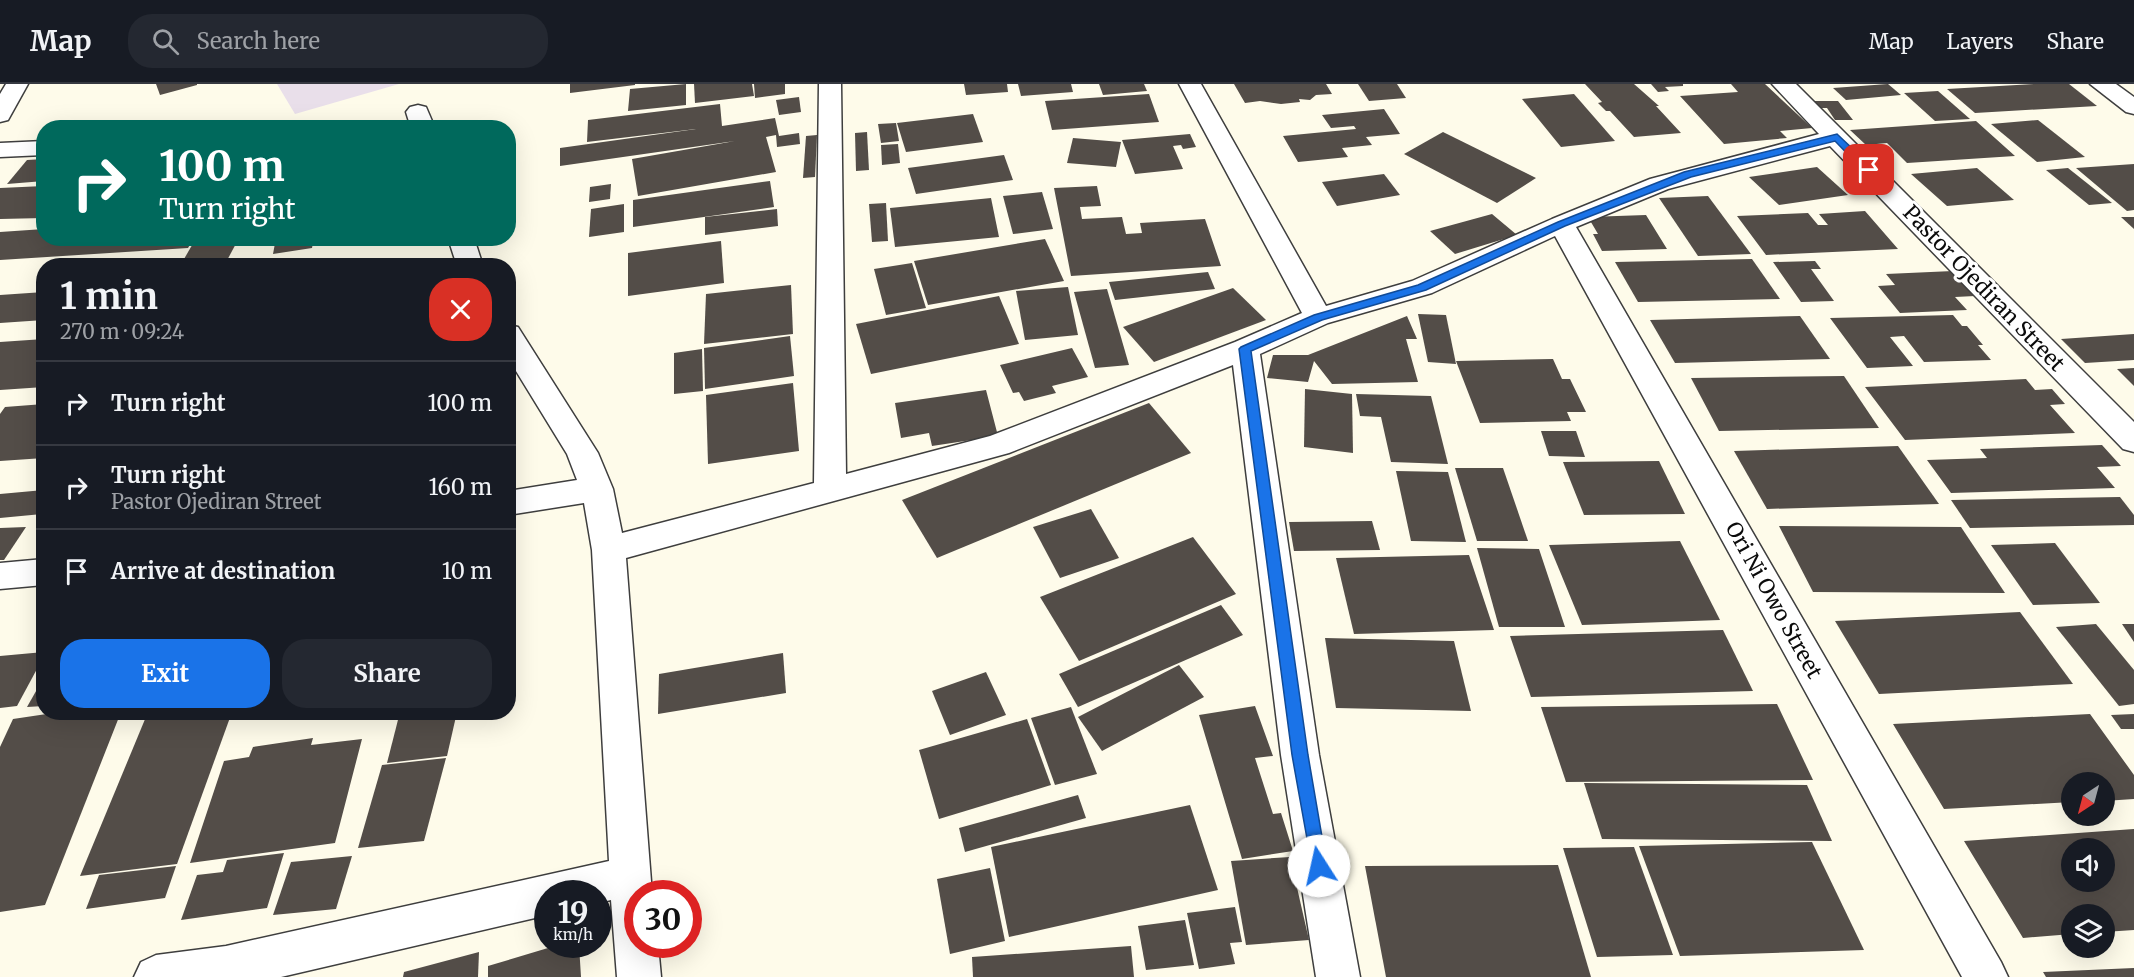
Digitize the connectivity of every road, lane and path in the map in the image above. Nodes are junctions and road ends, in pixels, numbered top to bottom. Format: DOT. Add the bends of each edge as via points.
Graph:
graph roads {
  1 [pos="17,84"];
  2 [pos="830,84"];
  3 [pos="1190,84"];
  4 [pos="1783,84"];
  5 [pos="2102,84"];
  6 [pos="2134,107"];
  7 [pos="0,115"];
  8 [pos="1837,137"];
  9 [pos="36,148"];
  10 [pos="0,150"];
  11 [pos="1562,224"];
  12 [pos="1318,317"];
  13 [pos="516,347"];
  14 [pos="1245,349"];
  15 [pos="2134,441"];
  16 [pos="597,489"];
  17 [pos="831,490"];
  18 [pos="516,502"];
  19 [pos="609,550"];
  20 [pos="36,573"];
  21 [pos="0,576"];
  22 [pos="630,876"];
  23 [pos="612,880"];
  24 [pos="534,898"];
  25 [pos="222,973"];
  26 [pos="156,977"];
  27 [pos="639,977"];
  28 [pos="1338,977"];
  29 [pos="1986,977"];
  1 -- 7 [label="street"];
  2 -- 17 [label="street"];
  3 -- 12 [label="street"];
  4 -- 8 [label="street, Pastor Ojediran Street"];
  5 -- 6 [label="street"];
  8 -- 11 [label="street" via="1688,174"];
  8 -- 15 [label="street, Pastor Ojediran Street"];
  9 -- 10 [label="street"];
  11 -- 12 [label="street" via="1422,287"];
  11 -- 29 [label="street, Ori Ni Owo Street"];
  12 -- 14 [label="street"];
  13 -- 16 [label="street" via="582,453"];
  14 -- 17 [label="street" via="998,445"];
  14 -- 28 [label="street" via="1300,755"];
  16 -- 18 [label="street"];
  16 -- 19 [label="street"];
  17 -- 19 [label="street"];
  19 -- 22 [label="street"];
  20 -- 21 [label="street"];
  22 -- 23 [label="street"];
  22 -- 27 [label="street"];
  24 -- 25 [label="street"];
  25 -- 26 [label="street"];
}
